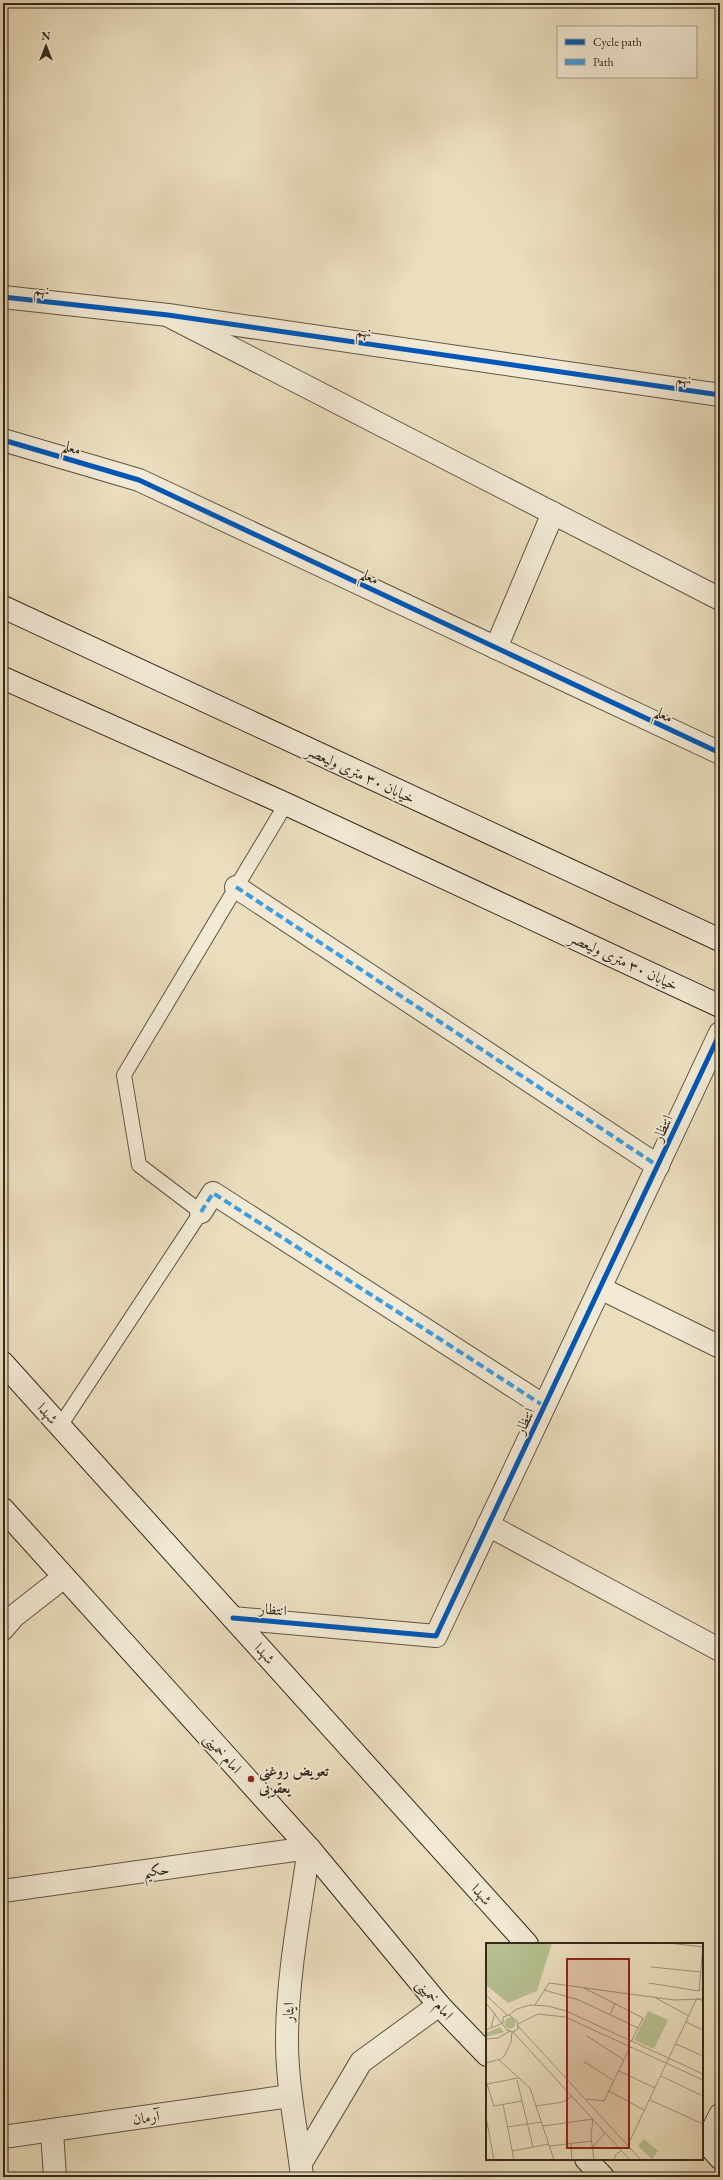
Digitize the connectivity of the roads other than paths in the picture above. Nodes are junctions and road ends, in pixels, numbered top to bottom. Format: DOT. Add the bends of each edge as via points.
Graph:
graph roads {
  1 [pos="3,297"];
  2 [pos="168,315"];
  3 [pos="720,395"];
  4 [pos="3,440"];
  5 [pos="553,513"];
  6 [pos="720,599"];
  7 [pos="3,607"];
  8 [pos="496,648"];
  9 [pos="3,678"];
  10 [pos="720,754"];
  11 [pos="286,804"];
  12 [pos="236,887"];
  13 [pos="720,940"];
  14 [pos="720,1006"];
  15 [pos="720,1033"];
  16 [pos="658,1166"];
  17 [pos="201,1212"];
  18 [pos="600,1288"];
  19 [pos="720,1347"];
  20 [pos="3,1363"];
  21 [pos="544,1406"];
  22 [pos="60,1426"];
  23 [pos="3,1509"];
  24 [pos="488,1525"];
  25 [pos="64,1577"];
  26 [pos="233,1618"];
  27 [pos="3,1629"];
  28 [pos="720,1650"];
  29 [pos="309,1848"];
  30 [pos="3,1891"];
  31 [pos="526,1943"];
  32 [pos="439,2005"];
  33 [pos="486,2054"];
  34 [pos="290,2096"];
  35 [pos="720,2115"];
  36 [pos="52,2131"];
  37 [pos="3,2137"];
  38 [pos="709,2146"];
  39 [pos="587,2160"];
  40 [pos="301,2170"];
  41 [pos="55,2177"];
  42 [pos="603,2177"];
  1 -- 2 [label="street, نهم"];
  2 -- 3 [label="street, نهم"];
  2 -- 5 [label="street"];
  4 -- 8 [label="street, معلم" via="139,480"];
  5 -- 6 [label="street"];
  5 -- 8 [label="street"];
  7 -- 13 [label="street, خیابان ۳۰ متری ولیعصر"];
  8 -- 10 [label="street, معلم"];
  9 -- 11 [label="street, خیابان ۳۰ متری ولیعصر"];
  11 -- 12 [label="lane"];
  11 -- 14 [label="street, خیابان ۳۰ متری ولیعصر"];
  12 -- 16 [label="street"];
  12 -- 17 [label="lane" via="124,1076 139,1165"];
  15 -- 16 [label="street, انتظار"];
  16 -- 18 [label="street, انتظار"];
  17 -- 21 [label="street" via="213,1192"];
  17 -- 22 [label="lane"];
  18 -- 19 [label="street"];
  18 -- 21 [label="street, انتظار"];
  20 -- 22 [label="street, شهدا"];
  21 -- 24 [label="street, انتظار"];
  22 -- 26 [label="street, شهدا"];
  23 -- 25 [label="street, امام خمینی"];
  24 -- 26 [label="street, انتظار" via="436,1636"];
  24 -- 28 [label="street"];
  25 -- 27 [label="street" via="14,1616"];
  25 -- 29 [label="street, امام خمینی"];
  26 -- 31 [label="street, شهدا"];
  29 -- 30 [label="street, حکیم"];
  29 -- 32 [label="street, امام خمینی"];
  29 -- 34 [label="street, ایثار" via="289,1992 287,2041"];
  32 -- 33 [label="street, امام خمینی"];
  32 -- 40 [label="street" via="361,2062"];
  34 -- 36 [label="street, آرمان"];
  34 -- 40 [label="street, ایثار"];
  35 -- 38 [label="street"];
  36 -- 37 [label="street, آرمان"];
  36 -- 41 [label="street"];
  39 -- 42 [label="street"];
}
